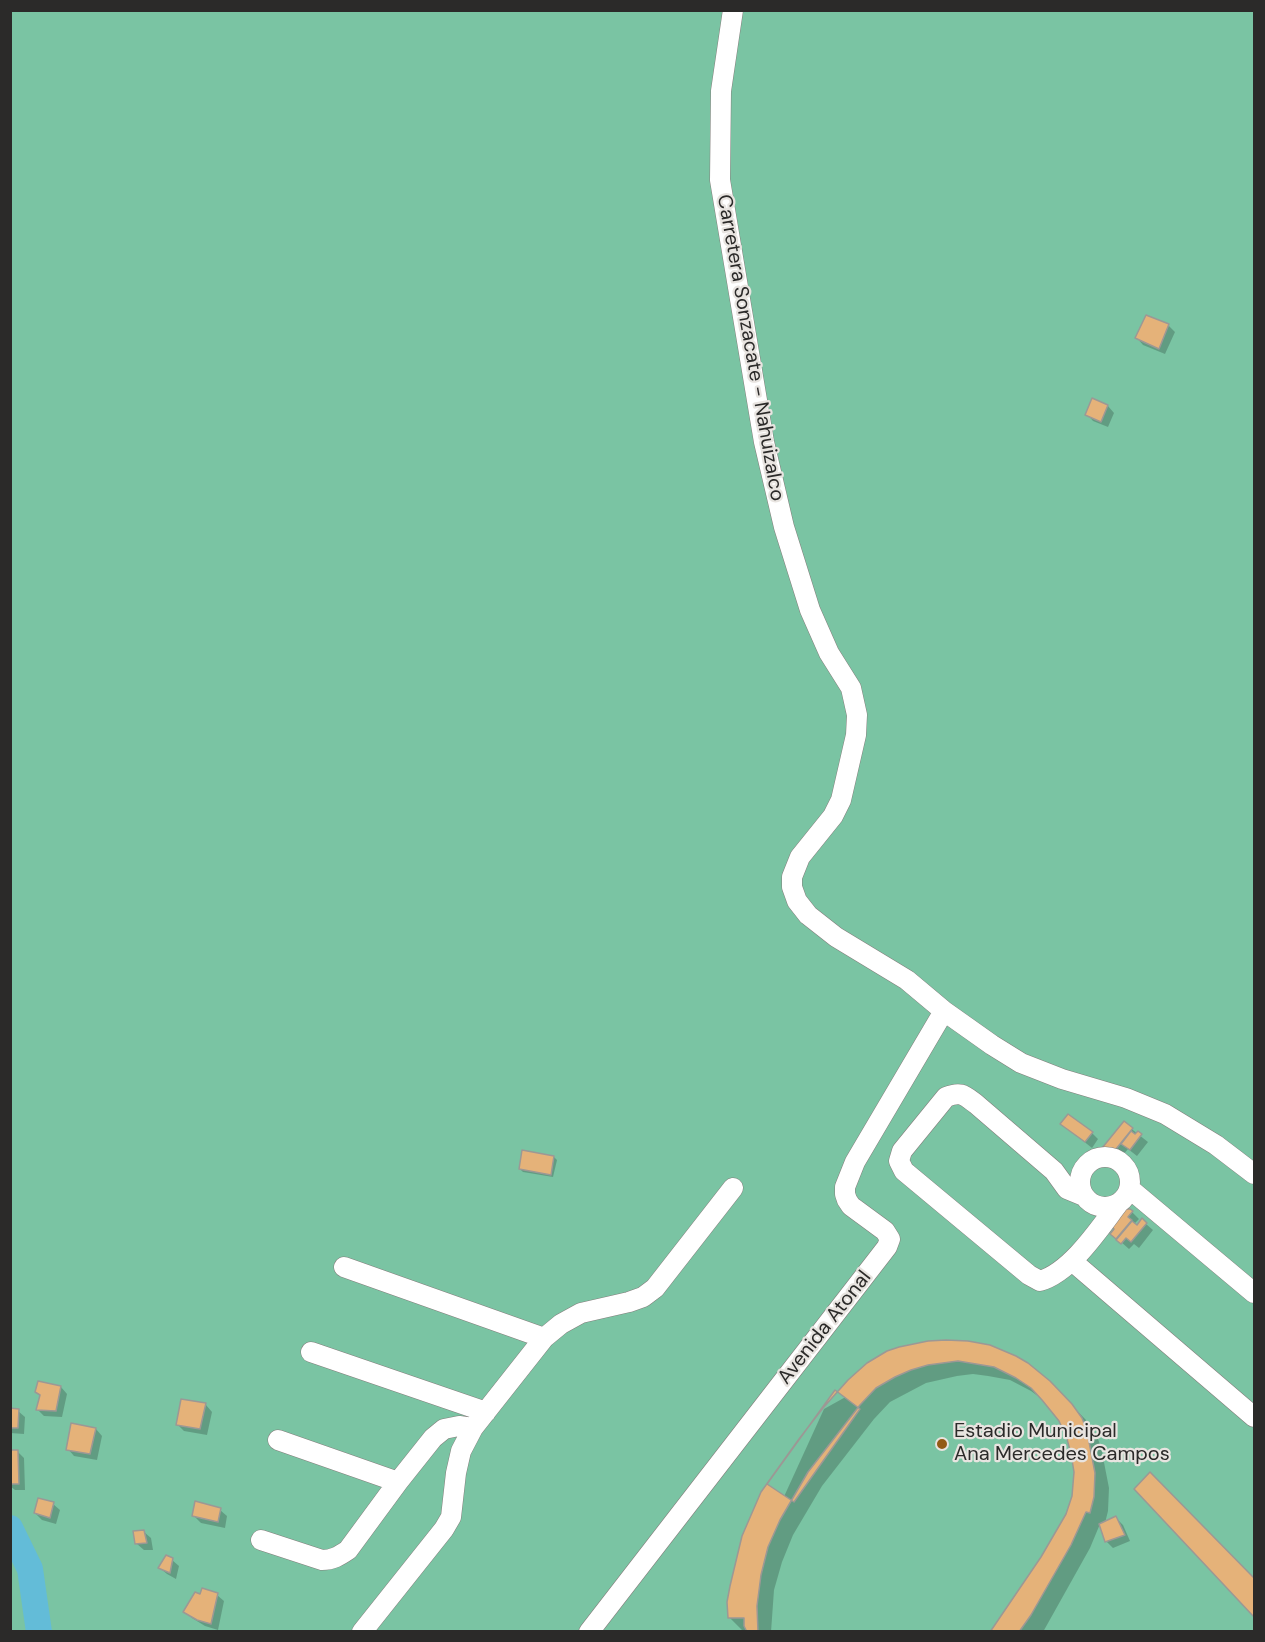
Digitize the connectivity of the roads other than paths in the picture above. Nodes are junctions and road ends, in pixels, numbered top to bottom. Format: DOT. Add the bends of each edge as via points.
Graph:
graph roads {
  1 [pos="733,10"];
  2 [pos="944,1011"];
  3 [pos="1054,1171"];
  4 [pos="1082,1174"];
  5 [pos="1254,1174"];
  6 [pos="733,1188"];
  7 [pos="1124,1196"];
  8 [pos="1088,1199"];
  9 [pos="1094,1235"];
  10 [pos="1072,1261"];
  11 [pos="344,1267"];
  12 [pos="1254,1293"];
  13 [pos="544,1338"];
  14 [pos="311,1352"];
  15 [pos="486,1412"];
  16 [pos="1254,1417"];
  17 [pos="473,1428"];
  18 [pos="278,1440"];
  19 [pos="398,1482"];
  20 [pos="261,1540"];
  21 [pos="362,1632"];
  22 [pos="589,1632"];
  1 -- 2 [label="street, Carretera Sonzacate - Nahuizalco" via="721,91 720,180 764,442 784,527 810,610 850,688 857,715 841,800 800,857 792,887 801,908 817,924 907,980"];
  2 -- 5 [label="street, Carretera Sonzacate - Nahuizalco" via="1029,1067 1165,1114"];
  2 -- 22 [label="street, Avenida Atonal" via="855,1162 845,1187 851,1206 885,1231 890,1239 887,1247"];
  3 -- 4 [label="street"];
  3 -- 8 [label="street" via="1067,1189"];
  3 -- 10 [label="street" via="976,1104 956,1094 946,1097 902,1151 899,1161 904,1171 1029,1275 1040,1281 1051,1278"];
  4 -- 7 [label="street" via="1091,1162 1113,1159 1129,1174"];
  4 -- 8 [label="street" via="1081,1189"];
  6 -- 13 [label="street" via="644,1297 581,1314"];
  7 -- 8 [label="street" via="1109,1207 1100,1207"];
  7 -- 9 [label="street"];
  7 -- 12 [label="street"];
  8 -- 9 [label="street"];
  9 -- 10 [label="street"];
  10 -- 16 [label="street"];
  11 -- 13 [label="street"];
  13 -- 15 [label="street"];
  14 -- 15 [label="street"];
  15 -- 17 [label="street"];
  17 -- 19 [label="street" via="459,1425 444,1429"];
  17 -- 21 [label="street" via="461,1451 451,1517"];
  18 -- 19 [label="street"];
  19 -- 20 [label="street" via="348,1550 331,1560"];
}
